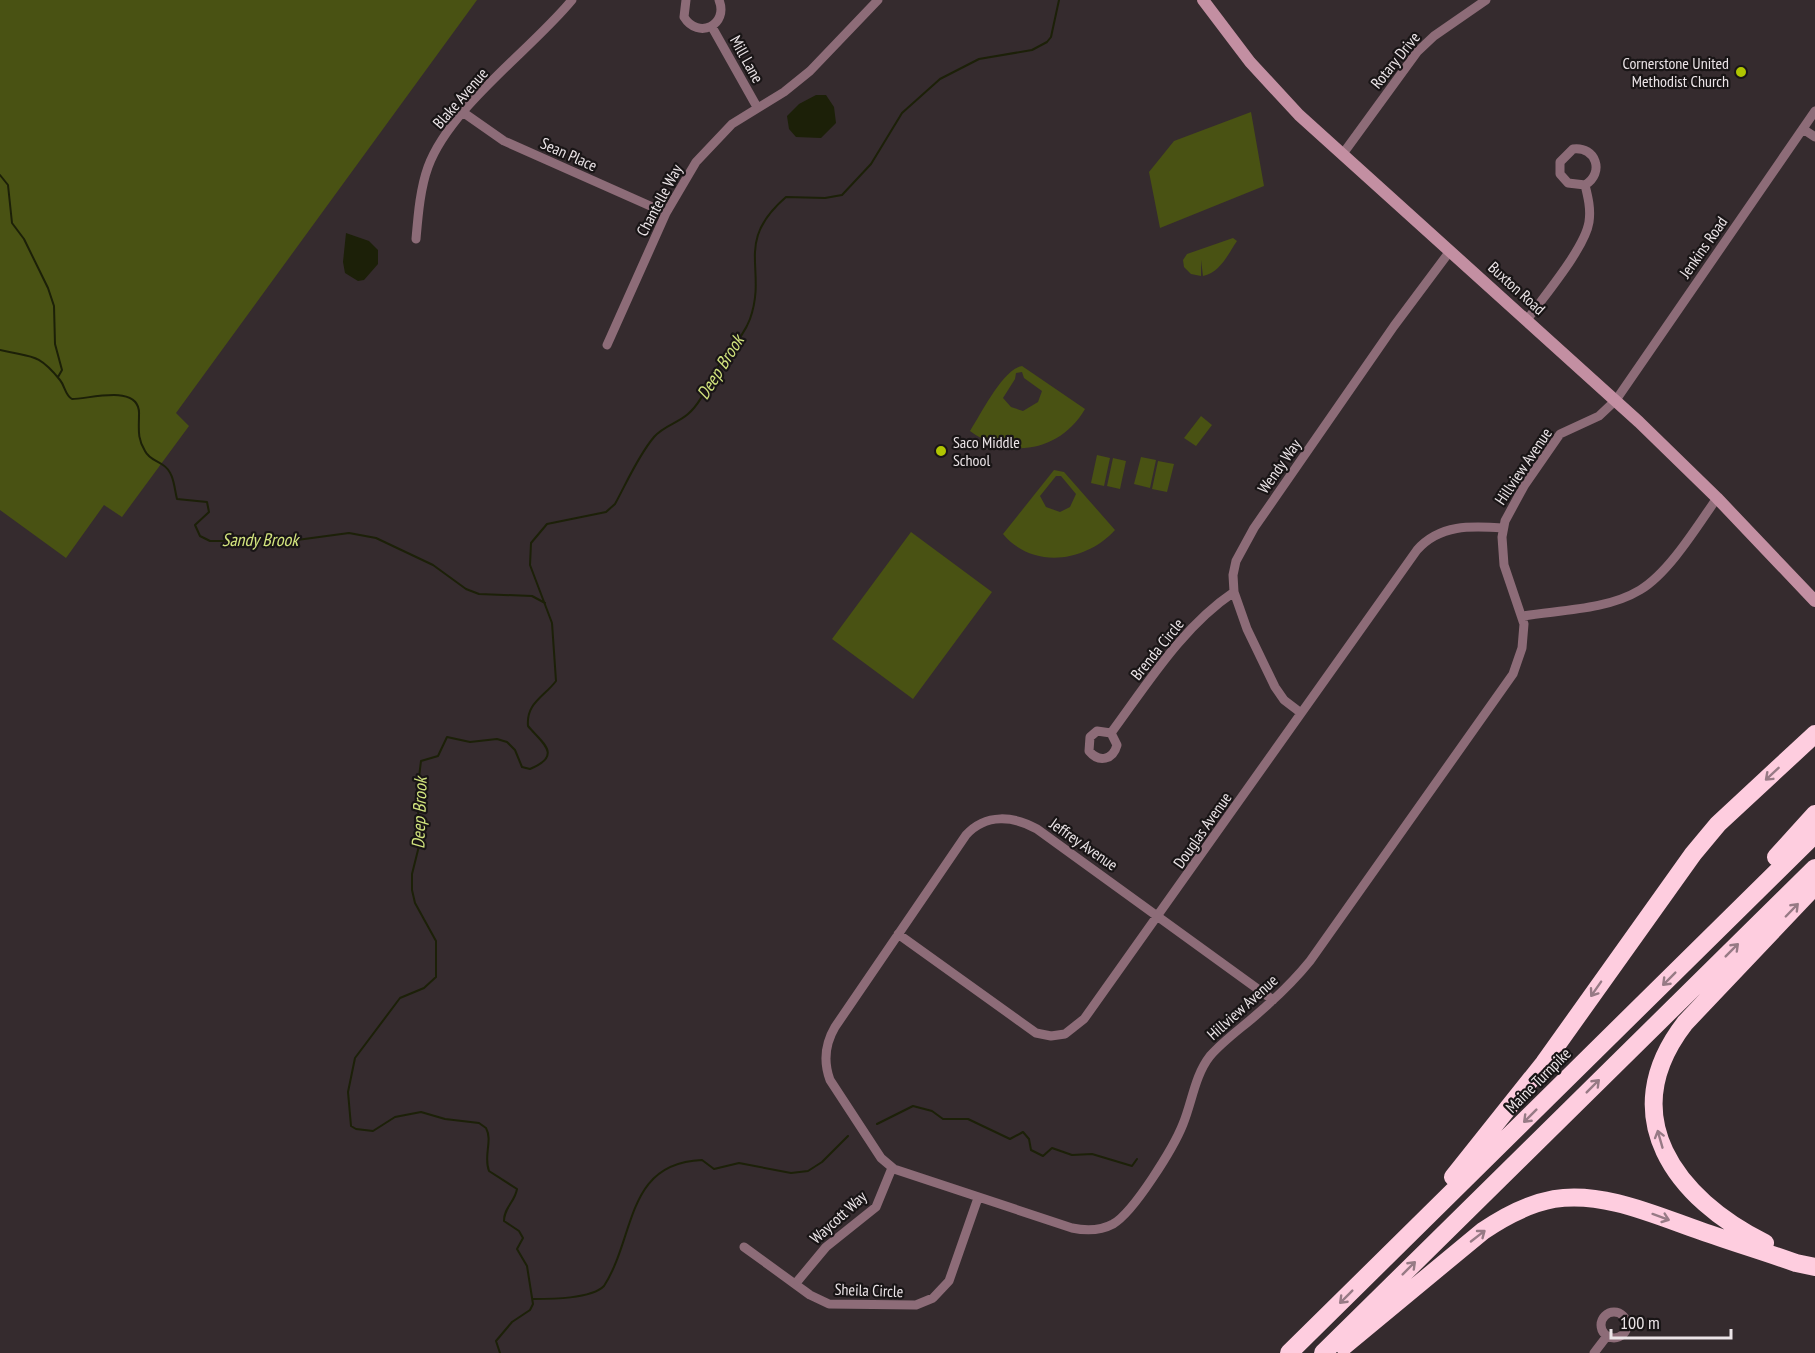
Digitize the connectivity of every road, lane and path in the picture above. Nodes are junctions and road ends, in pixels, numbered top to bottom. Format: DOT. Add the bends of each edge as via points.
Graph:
graph roads {
  1 [pos="572,0"];
  2 [pos="686,0"];
  3 [pos="719,0"];
  4 [pos="878,0"];
  5 [pos="1203,0"];
  6 [pos="1486,0"];
  7 [pos="712,27"];
  8 [pos="757,107"];
  9 [pos="1815,111"];
  10 [pos="465,113"];
  11 [pos="1803,129"];
  12 [pos="1815,137"];
  13 [pos="1342,155"];
  14 [pos="1585,185"];
  15 [pos="666,213"];
  16 [pos="416,239"];
  17 [pos="1450,251"];
  18 [pos="1527,320"];
  19 [pos="607,345"];
  20 [pos="1616,400"];
  21 [pos="1717,498"];
  22 [pos="1503,528"];
  23 [pos="1234,592"];
  24 [pos="1814,600"];
  25 [pos="1523,616"];
  26 [pos="1301,712"];
  27 [pos="1111,733"];
  28 [pos="1815,734"];
  29 [pos="1815,814"];
  30 [pos="1815,834"];
  31 [pos="1815,868"];
  32 [pos="1815,886"];
  33 [pos="1159,915"];
  34 [pos="898,934"];
  35 [pos="1695,953"];
  36 [pos="1273,1000"];
  37 [pos="892,1168"];
  38 [pos="978,1198"];
  39 [pos="744,1247"];
  40 [pos="1815,1260"];
  41 [pos="1815,1267"];
  42 [pos="1372,1271"];
  43 [pos="796,1283"];
  44 [pos="1607,1336"];
  45 [pos="1289,1353"];
  46 [pos="1323,1353"];
  47 [pos="1335,1353"];
  48 [pos="1594,1353"];
  1 -- 10 [label="street, Blake Avenue"];
  2 -- 7 [label="street, Mill Lane" via="683,11 688,23 699,29"];
  3 -- 7 [label="street, Mill Lane" via="722,12"];
  4 -- 8 [label="street, Chantelle Way" via="810,71"];
  5 -- 13 [label="main road, Buxton Road" via="1281,97"];
  6 -- 13 [label="street, Rotary Drive" via="1417,52"];
  7 -- 8 [label="street, Mill Lane"];
  8 -- 15 [label="street, Chantelle Way" via="732,124 704,153"];
  9 -- 11 [label="street, Jenkins Road"];
  10 -- 15 [label="street, Sean Place" via="504,141"];
  10 -- 16 [label="street, Blake Avenue" via="427,169"];
  11 -- 12 [label="street"];
  11 -- 20 [label="street, Jenkins Road"];
  13 -- 17 [label="main road, Buxton Road"];
  14 -- 14 [label="street" via="1595,177 1595,158 1585,150 1573,149 1563,156 1560,174 1568,183"];
  14 -- 18 [label="street" via="1590,209 1585,235"];
  15 -- 19 [label="street, Chantelle Way"];
  17 -- 18 [label="main road, Buxton Road"];
  17 -- 23 [label="street, Wendy Way" via="1254,528 1236,561"];
  18 -- 20 [label="main road, Buxton Road"];
  20 -- 21 [label="main road, Buxton Road"];
  20 -- 22 [label="street, Hillview Avenue" via="1599,416 1560,434 1516,499"];
  21 -- 24 [label="main road, Buxton Road"];
  21 -- 25 [label="street" via="1670,560 1639,591 1598,605"];
  22 -- 25 [label="street, Hillview Avenue" via="1504,565"];
  22 -- 26 [label="street, Douglas Avenue" via="1455,528 1427,540"];
  23 -- 26 [label="street, Wendy Way" via="1275,687 1284,700"];
  23 -- 27 [label="street, Brenda Circle" via="1183,638"];
  25 -- 36 [label="street, Hillview Avenue" via="1520,653 1502,691 1310,961"];
  26 -- 33 [label="street, Douglas Avenue"];
  28 -- 42 [label="highway, one-way" via="1708,835 1515,1101"];
  29 -- 35 [label="highway"];
  30 -- 35 [label="highway, Maine Turnpike"];
  46 -- 31 [label="highway, one-way"];
  40 -- 32 [label="highway, one-way" via="1750,1235 1695,1197 1667,1159 1655,1113 1659,1073 1676,1035"];
  33 -- 34 [label="street, Jeffrey Avenue" via="1037,829 1017,820 998,818 966,834"];
  33 -- 34 [label="street, Douglas Avenue" via="1084,1020 1070,1032 1056,1036 1032,1030"];
  33 -- 36 [label="street, Jeffrey Avenue"];
  34 -- 37 [label="street" via="835,1027 825,1054 830,1080 881,1158"];
  35 -- 42 [label="highway, Maine Turnpike, one-way"];
  36 -- 38 [label="street, Hillview Avenue" via="1210,1056 1178,1136 1136,1200 1115,1223 1081,1230"];
  37 -- 38 [label="street, Hillview Avenue"];
  37 -- 43 [label="street, Waycott Way" via="876,1207 834,1239"];
  38 -- 43 [label="street, Sheila Circle" via="949,1281 923,1303 901,1307 829,1304"];
  39 -- 43 [label="street, Sheila Circle"];
  47 -- 41 [label="highway, one-way" via="1483,1231 1505,1216 1556,1199 1629,1206"];
  42 -- 45 [label="highway, Maine Turnpike, one-way"];
  44 -- 48 [label="street"];
}
